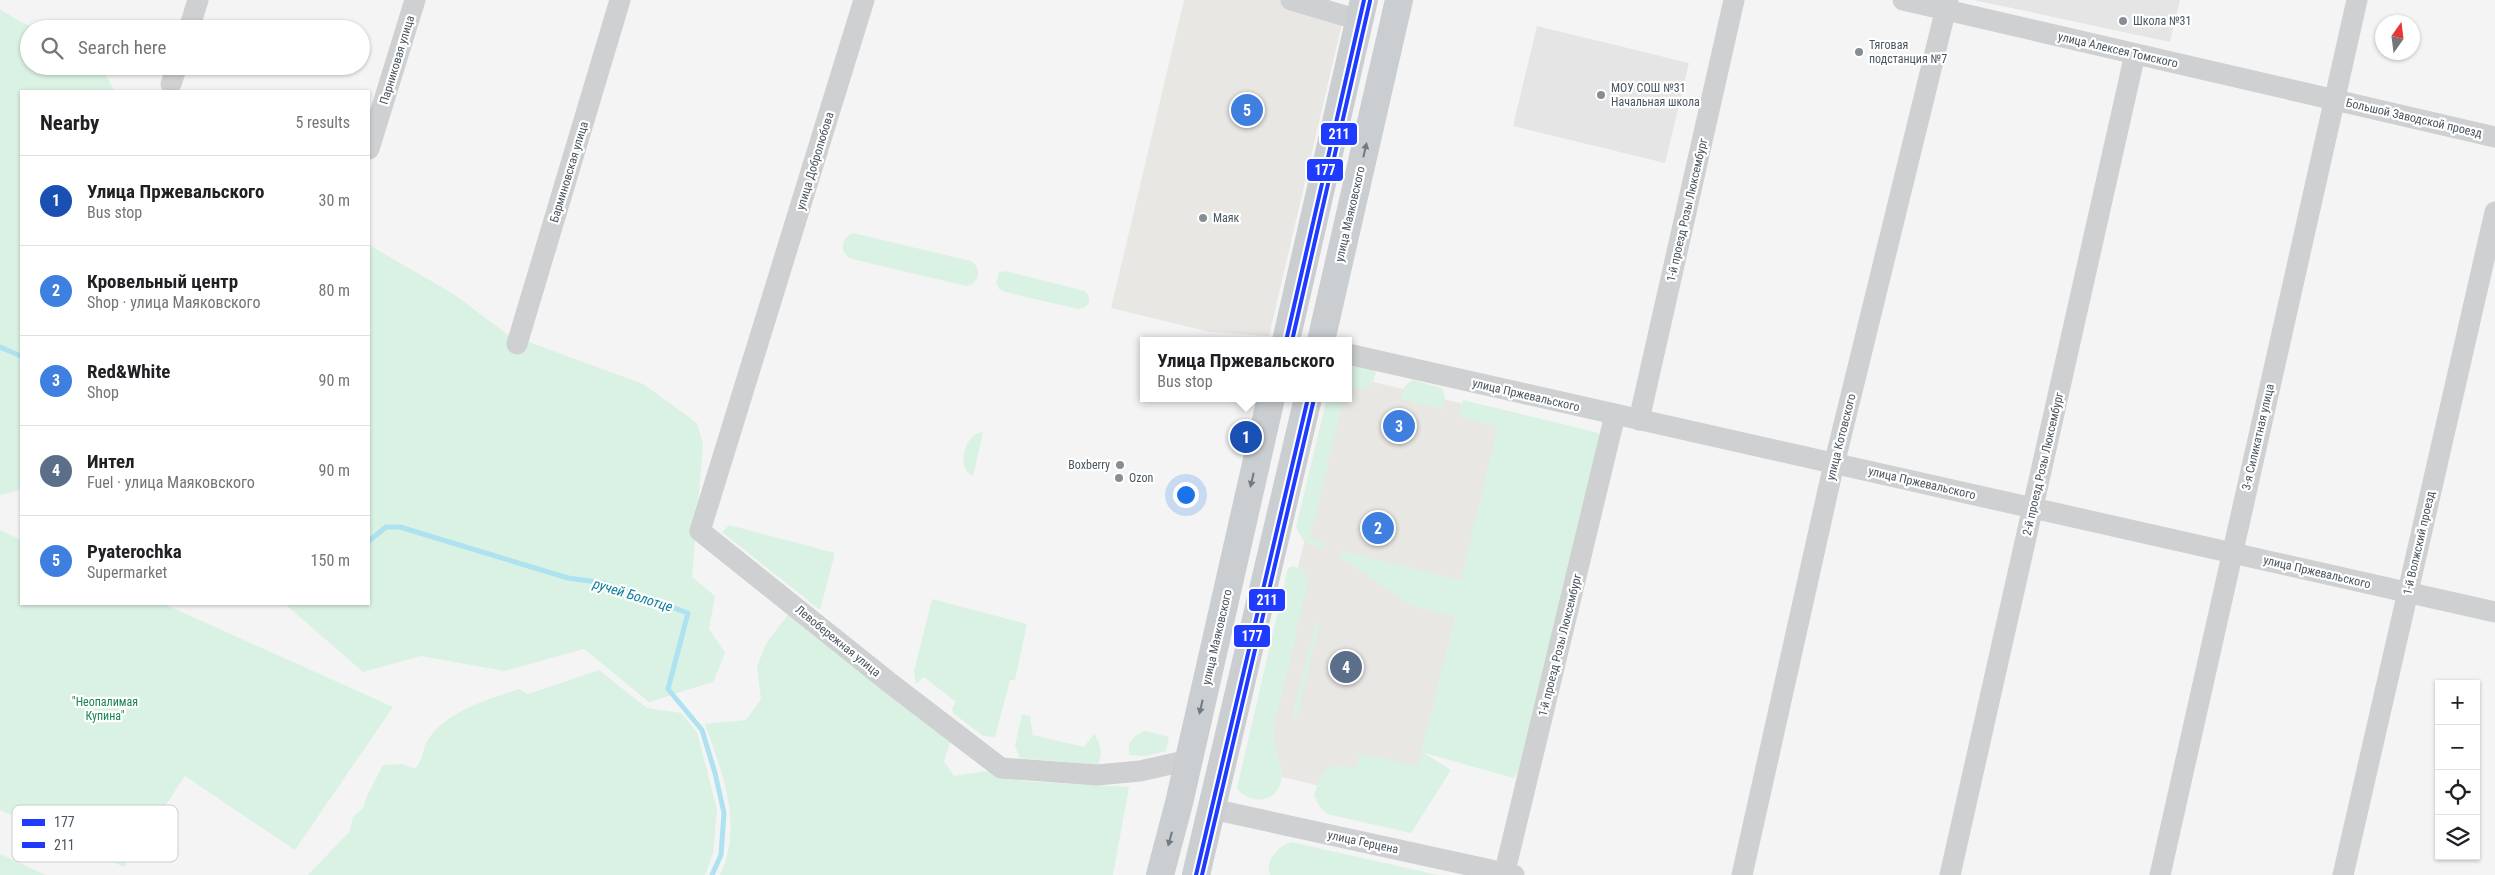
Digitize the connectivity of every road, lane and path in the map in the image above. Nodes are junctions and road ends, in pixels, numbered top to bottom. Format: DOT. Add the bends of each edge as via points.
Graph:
graph roads {
  1 [pos="198,0"];
  2 [pos="415,0"];
  3 [pos="620,0"];
  4 [pos="864,0"];
  5 [pos="1291,0"];
  6 [pos="1399,0"];
  7 [pos="1734,0"];
  8 [pos="1903,0"];
  9 [pos="2357,0"];
  10 [pos="1947,5"];
  11 [pos="1362,10"];
  12 [pos="192,20"];
  13 [pos="2134,54"];
  14 [pos="2333,99"];
  15 [pos="2495,137"];
  16 [pos="370,146"];
  17 [pos="2495,212"];
  18 [pos="766,321"];
  19 [pos="1288,337"];
  20 [pos="1322,337"];
  21 [pos="517,344"];
  22 [pos="1352,355"];
  23 [pos="1270,402"];
  24 [pos="1307,402"];
  25 [pos="1615,415"];
  26 [pos="1639,420"];
  27 [pos="1835,464"];
  28 [pos="2033,508"];
  29 [pos="2232,553"];
  30 [pos="2408,592"];
  31 [pos="2495,612"];
  32 [pos="1189,760"];
  33 [pos="1212,809"];
  34 [pos="1508,874"];
  35 [pos="1160,875"];
  36 [pos="1196,875"];
  37 [pos="1742,875"];
  38 [pos="1950,875"];
  39 [pos="2160,875"];
  40 [pos="2343,875"];
  1 -- 12 [label="street"];
  2 -- 16 [label="street, Парниковая улица"];
  3 -- 21 [label="street, Барминовская улица"];
  4 -- 18 [label="street, улица Добролюбова"];
  5 -- 11 [label="street"];
  20 -- 6 [label="main road, улица Маяковского, one-way"];
  7 -- 26 [label="street, 1-й проезд Розы Люксембург"];
  8 -- 10 [label="street, улица Алексея Томского"];
  9 -- 14 [label="street, 3-я Силикатная улица"];
  10 -- 13 [label="street, улица Алексея Томского"];
  10 -- 27 [label="street, улица Котовского"];
  11 -- 19 [label="main road"];
  13 -- 14 [label="street, улица Алексея Томского"];
  13 -- 28 [label="street, 2-й проезд Розы Люксембург"];
  14 -- 15 [label="street, Большой Заводской проезд"];
  14 -- 29 [label="street, 3-я Силикатная улица"];
  17 -- 30 [label="street, 1-й Волжский проезд"];
  18 -- 32 [label="street, Левобережная улица" via="700,531 1001,768 1097,775 1140,771"];
  22 -- 25 [label="street, улица Пржевальского"];
  23 -- 32 [label="main road, улица Маяковского, one-way"];
  24 -- 33 [label="main road"];
  25 -- 26 [label="street, улица Пржевальского"];
  25 -- 34 [label="street, 1-й проезд Розы Люксембург"];
  26 -- 27 [label="street, улица Пржевальского"];
  27 -- 28 [label="street, улица Пржевальского"];
  27 -- 37 [label="street, улица Котовского"];
  28 -- 29 [label="street, улица Пржевальского"];
  28 -- 38 [label="street, 2-й проезд Розы Люксембург"];
  29 -- 30 [label="street, улица Пржевальского"];
  29 -- 39 [label="street, 3-я Силикатная улица"];
  30 -- 31 [label="street, улица Пржевальского"];
  30 -- 40 [label="street, 1-й Волжский проезд"];
  32 -- 35 [label="main road, улица Маяковского, one-way"];
  33 -- 34 [label="street, улица Герцена"];
  33 -- 36 [label="main road"];
}
